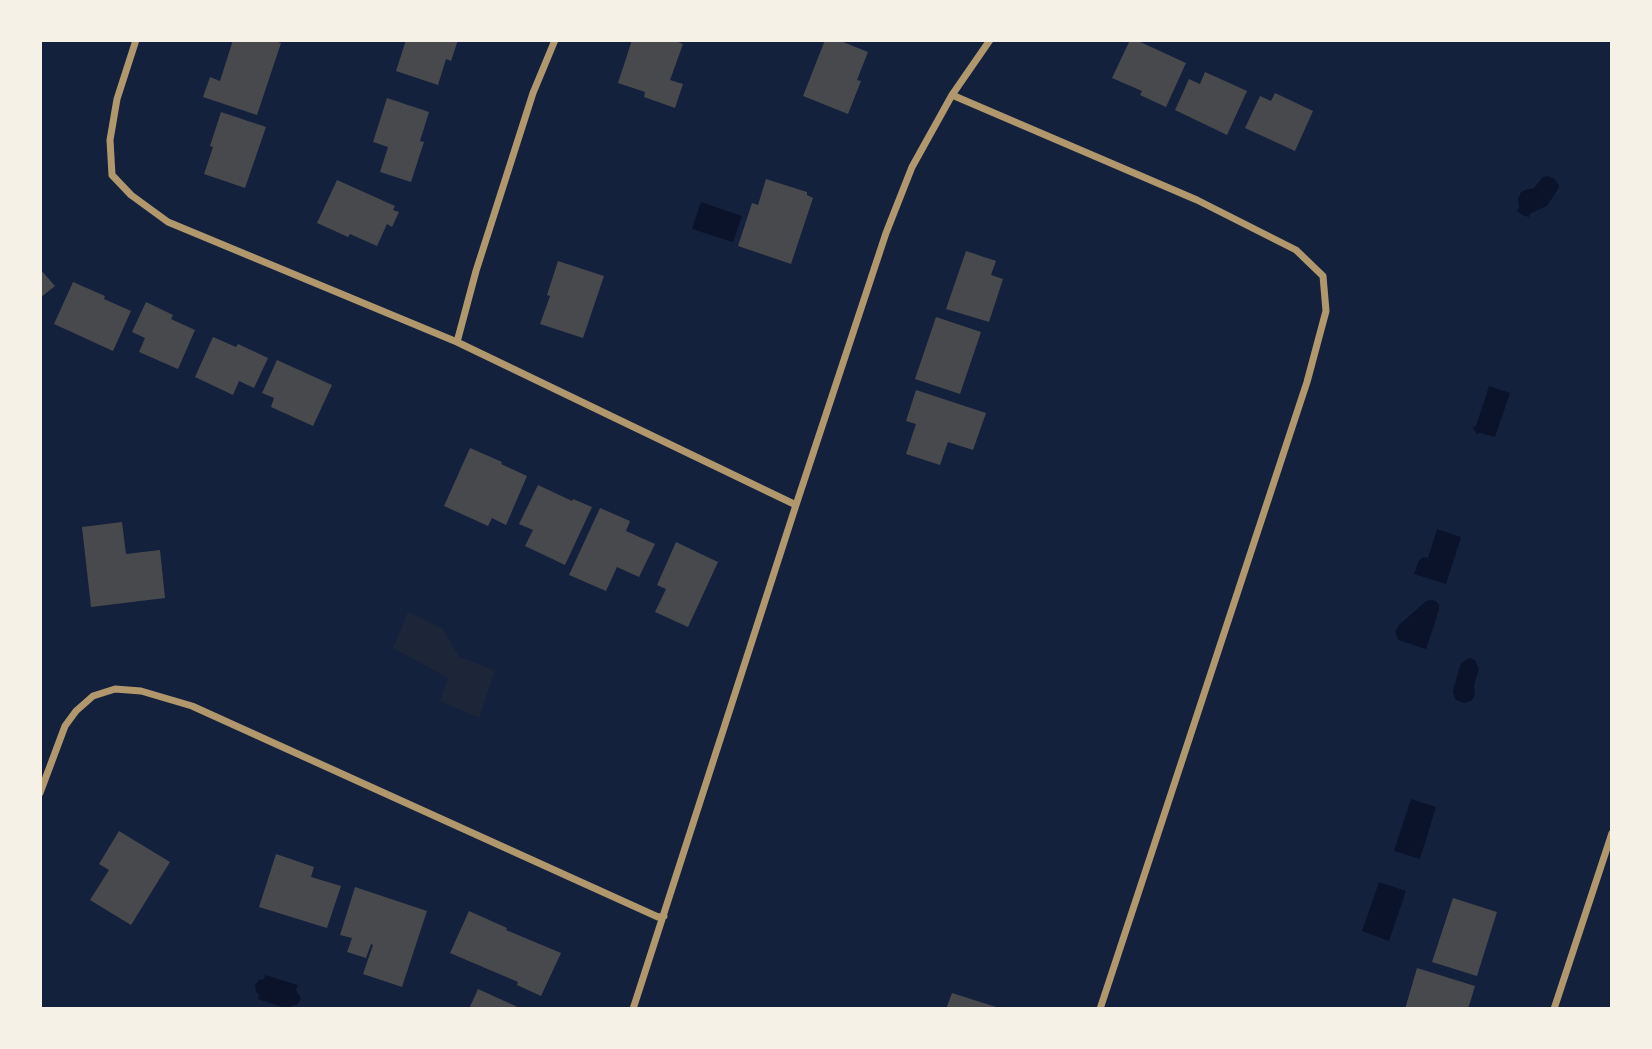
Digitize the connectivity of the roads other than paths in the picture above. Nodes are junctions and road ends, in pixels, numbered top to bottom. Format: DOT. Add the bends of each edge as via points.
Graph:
graph roads {
  1 [pos="136,40"];
  2 [pos="555,40"];
  3 [pos="990,40"];
  4 [pos="952,95"];
  5 [pos="457,342"];
  6 [pos="796,505"];
  7 [pos="40,793"];
  8 [pos="1612,833"];
  9 [pos="664,916"];
  10 [pos="634,1009"];
  11 [pos="1100,1009"];
  12 [pos="1554,1009"];
  1 -- 5 [label="street" via="117,99 110,140 113,175 131,195 168,222"];
  2 -- 5 [label="street" via="533,93"];
  3 -- 4 [label="street"];
  4 -- 6 [label="street" via="912,167 886,233"];
  4 -- 11 [label="street" via="1197,201 1296,250 1323,276 1326,311 1307,382"];
  5 -- 6 [label="street"];
  6 -- 9 [label="street"];
  7 -- 9 [label="street" via="65,726 76,712 93,696 115,689 141,691 192,706"];
  8 -- 12 [label="street"];
  9 -- 10 [label="street"];
}
